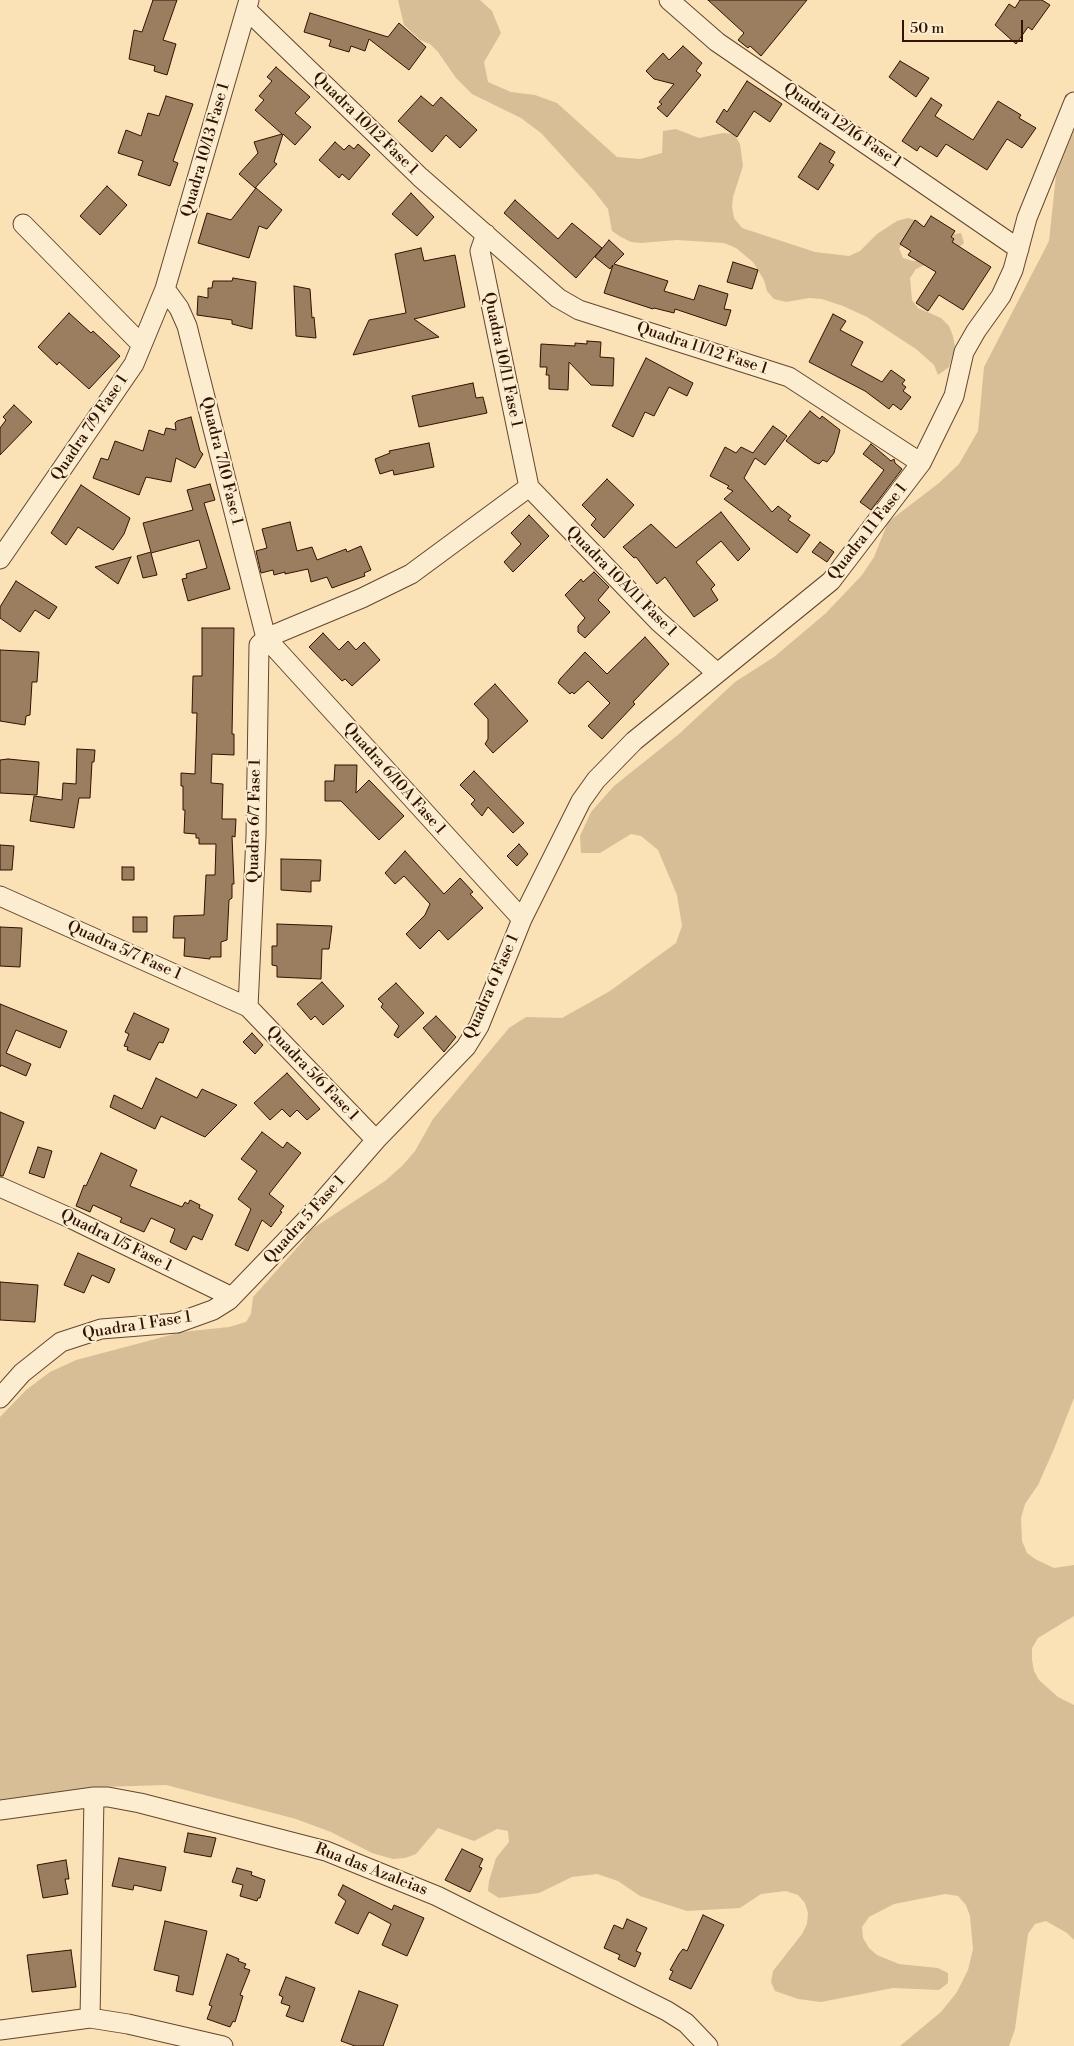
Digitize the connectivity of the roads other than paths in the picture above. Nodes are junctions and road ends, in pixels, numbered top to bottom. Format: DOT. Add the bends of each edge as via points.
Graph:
graph roads {
  1 [pos="669,0"];
  2 [pos="248,5"];
  3 [pos="1074,102"];
  4 [pos="23,224"];
  5 [pos="486,234"];
  6 [pos="1019,249"];
  7 [pos="165,289"];
  8 [pos="141,344"];
  9 [pos="921,463"];
  10 [pos="529,488"];
  11 [pos="0,559"];
  12 [pos="266,638"];
  13 [pos="717,673"];
  14 [pos="0,896"];
  15 [pos="522,919"];
  16 [pos="248,1007"];
  17 [pos="376,1140"];
  18 [pos="0,1187"];
  19 [pos="232,1297"];
  20 [pos="0,1398"];
  21 [pos="94,1796"];
  22 [pos="0,1810"];
  23 [pos="90,2018"];
  24 [pos="0,2030"];
  25 [pos="223,2046"];
  26 [pos="708,2046"];
  1 -- 6 [label="street, Quadra 12/16 Fase 1" via="717,42"];
  2 -- 5 [label="street, Quadra 10/12 Fase 1" via="420,177"];
  2 -- 7 [label="street, Quadra 10/13 Fase 1"];
  3 -- 6 [label="street, Quadra 11 Fase 1" via="1027,218"];
  4 -- 8 [label="street"];
  5 -- 9 [label="street, Quadra 11/12 Fase 1" via="558,298 579,310 789,377"];
  5 -- 10 [label="street, Quadra 10/11 Fase 1" via="480,251"];
  6 -- 9 [label="street, Quadra 11 Fase 1" via="1001,296 964,352 954,396"];
  7 -- 8 [label="street, Quadra 7/9 Fase 1"];
  7 -- 12 [label="street, Quadra 7/10 Fase 1" via="187,326"];
  8 -- 11 [label="street, Quadra 7/9 Fase 1" via="126,378"];
  9 -- 13 [label="street, Quadra 11 Fase 1" via="831,581"];
  10 -- 12 [label="street" via="411,574"];
  10 -- 13 [label="street, Quadra 10A/11 Fase 1" via="658,621"];
  12 -- 15 [label="street, Quadra 6/10A Fase 1"];
  12 -- 16 [label="street, Quadra 6/7 Fase 1" via="258,649 256,836"];
  13 -- 15 [label="street, Quadra 11 Fase 1" via="634,741 596,780 570,822"];
  14 -- 16 [label="street, Quadra 5/7 Fase 1"];
  15 -- 17 [label="street, Quadra 6 Fase 1" via="479,1026 466,1046"];
  16 -- 17 [label="street, Quadra 5/6 Fase 1"];
  17 -- 19 [label="street, Quadra 5 Fase 1"];
  18 -- 19 [label="street, Quadra 1/5 Fase 1"];
  19 -- 20 [label="street, Quadra 1 Fase 1" via="191,1320 101,1329 61,1342 22,1374"];
  21 -- 22 [label="street, Rua das Azaleias"];
  21 -- 23 [label="street"];
  21 -- 26 [label="street, Rua das Azaleias" via="140,1803 284,1838 362,1864 437,1896 666,2010 686,2023"];
  23 -- 24 [label="street"];
  23 -- 25 [label="street"];
}
